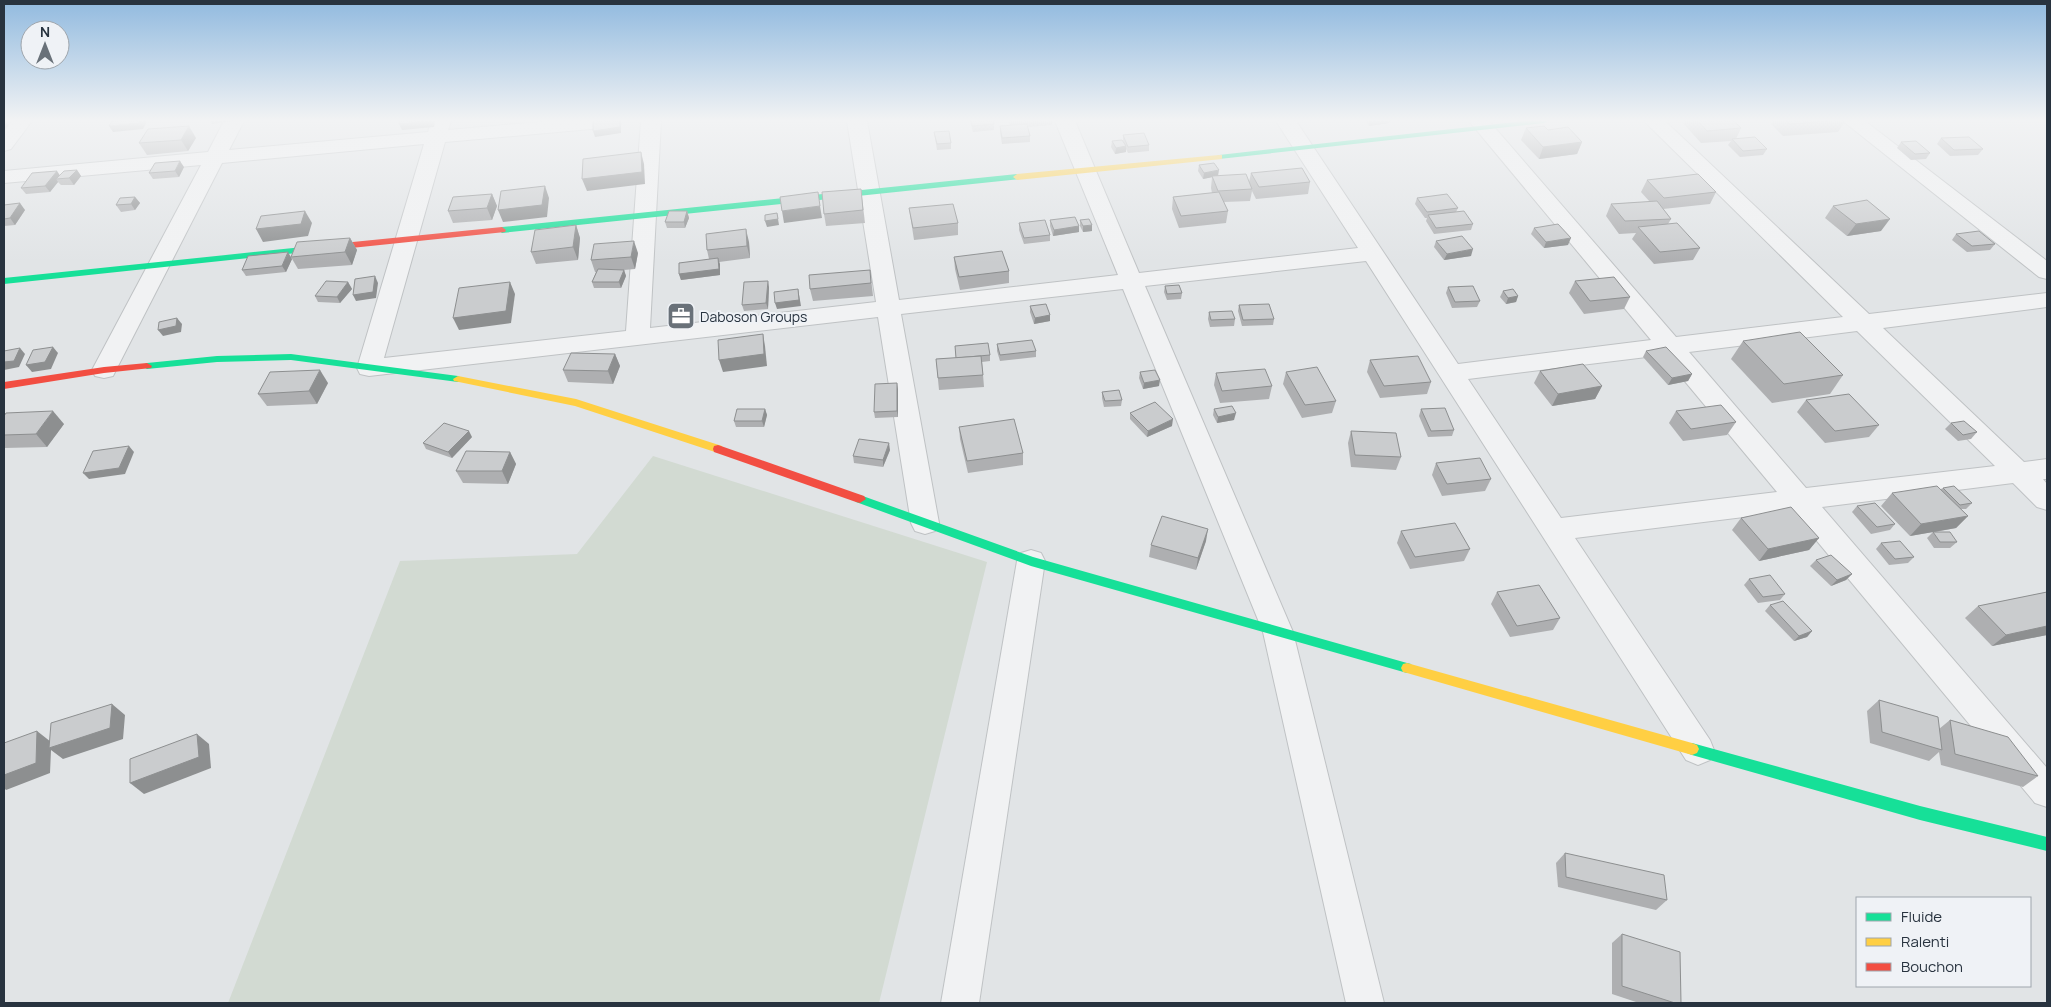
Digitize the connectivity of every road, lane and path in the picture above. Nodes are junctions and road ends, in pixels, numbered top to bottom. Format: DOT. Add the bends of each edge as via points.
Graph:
graph roads {
  1 [pos="104,168"];
  2 [pos="210,168"];
  3 [pos="427,168"];
  4 [pos="648,168"];
  5 [pos="865,168"];
  6 [pos="1106,168"];
  7 [pos="1317,168"];
  8 [pos="1519,168"];
  9 [pos="1703,168"];
  10 [pos="1913,168"];
  11 [pos="1086,170"];
  12 [pos="4,177"];
  13 [pos="869,193"];
  14 [pos="645,216"];
  15 [pos="406,240"];
  16 [pos="1373,253"];
  17 [pos="158,266"];
  18 [pos="2047,272"];
  19 [pos="4,281"];
  20 [pos="1132,281"];
  21 [pos="2047,300"];
  22 [pos="889,309"];
  23 [pos="1863,322"];
  24 [pos="637,338"];
  25 [pos="1669,346"];
  26 [pos="369,368"];
  27 [pos="104,370"];
  28 [pos="1451,372"];
  29 [pos="4,386"];
  30 [pos="2047,469"];
  31 [pos="2019,473"];
  32 [pos="1800,500"];
  33 [pos="2047,500"];
  34 [pos="925,523"];
  35 [pos="1554,530"];
  36 [pos="1031,560"];
  37 [pos="1278,632"];
  38 [pos="1698,750"];
  39 [pos="2047,792"];
  40 [pos="2047,844"];
  41 [pos="960,1003"];
  42 [pos="1365,1003"];
  1 -- 12 [label="street"];
  2 -- 17 [label="street"];
  3 -- 15 [label="street"];
  4 -- 14 [label="street"];
  5 -- 13 [label="street"];
  6 -- 11 [label="street"];
  7 -- 16 [label="street"];
  8 -- 25 [label="street"];
  9 -- 23 [label="street"];
  10 -- 18 [label="street"];
  11 -- 13 [label="street"];
  11 -- 20 [label="street"];
  13 -- 14 [label="street"];
  13 -- 22 [label="street"];
  14 -- 15 [label="street"];
  14 -- 24 [label="street"];
  15 -- 17 [label="street"];
  15 -- 26 [label="street"];
  16 -- 20 [label="street"];
  16 -- 28 [label="street"];
  17 -- 19 [label="street"];
  17 -- 27 [label="street"];
  20 -- 22 [label="street"];
  20 -- 37 [label="street"];
  21 -- 23 [label="street"];
  22 -- 24 [label="street"];
  22 -- 34 [label="street"];
  23 -- 25 [label="street"];
  23 -- 31 [label="street"];
  24 -- 26 [label="street"];
  25 -- 28 [label="street"];
  25 -- 32 [label="street"];
  26 -- 27 [label="street" via="291,357 217,359"];
  26 -- 34 [label="street" via="465,380 576,403 728,452"];
  27 -- 29 [label="street"];
  28 -- 35 [label="street"];
  30 -- 31 [label="street"];
  31 -- 32 [label="street"];
  31 -- 33 [label="street"];
  32 -- 35 [label="street"];
  32 -- 39 [label="street"];
  34 -- 36 [label="street"];
  35 -- 38 [label="street"];
  36 -- 37 [label="street"];
  36 -- 41 [label="street"];
  37 -- 38 [label="street"];
  37 -- 42 [label="street"];
  38 -- 40 [label="street" via="1920,813"];
}
